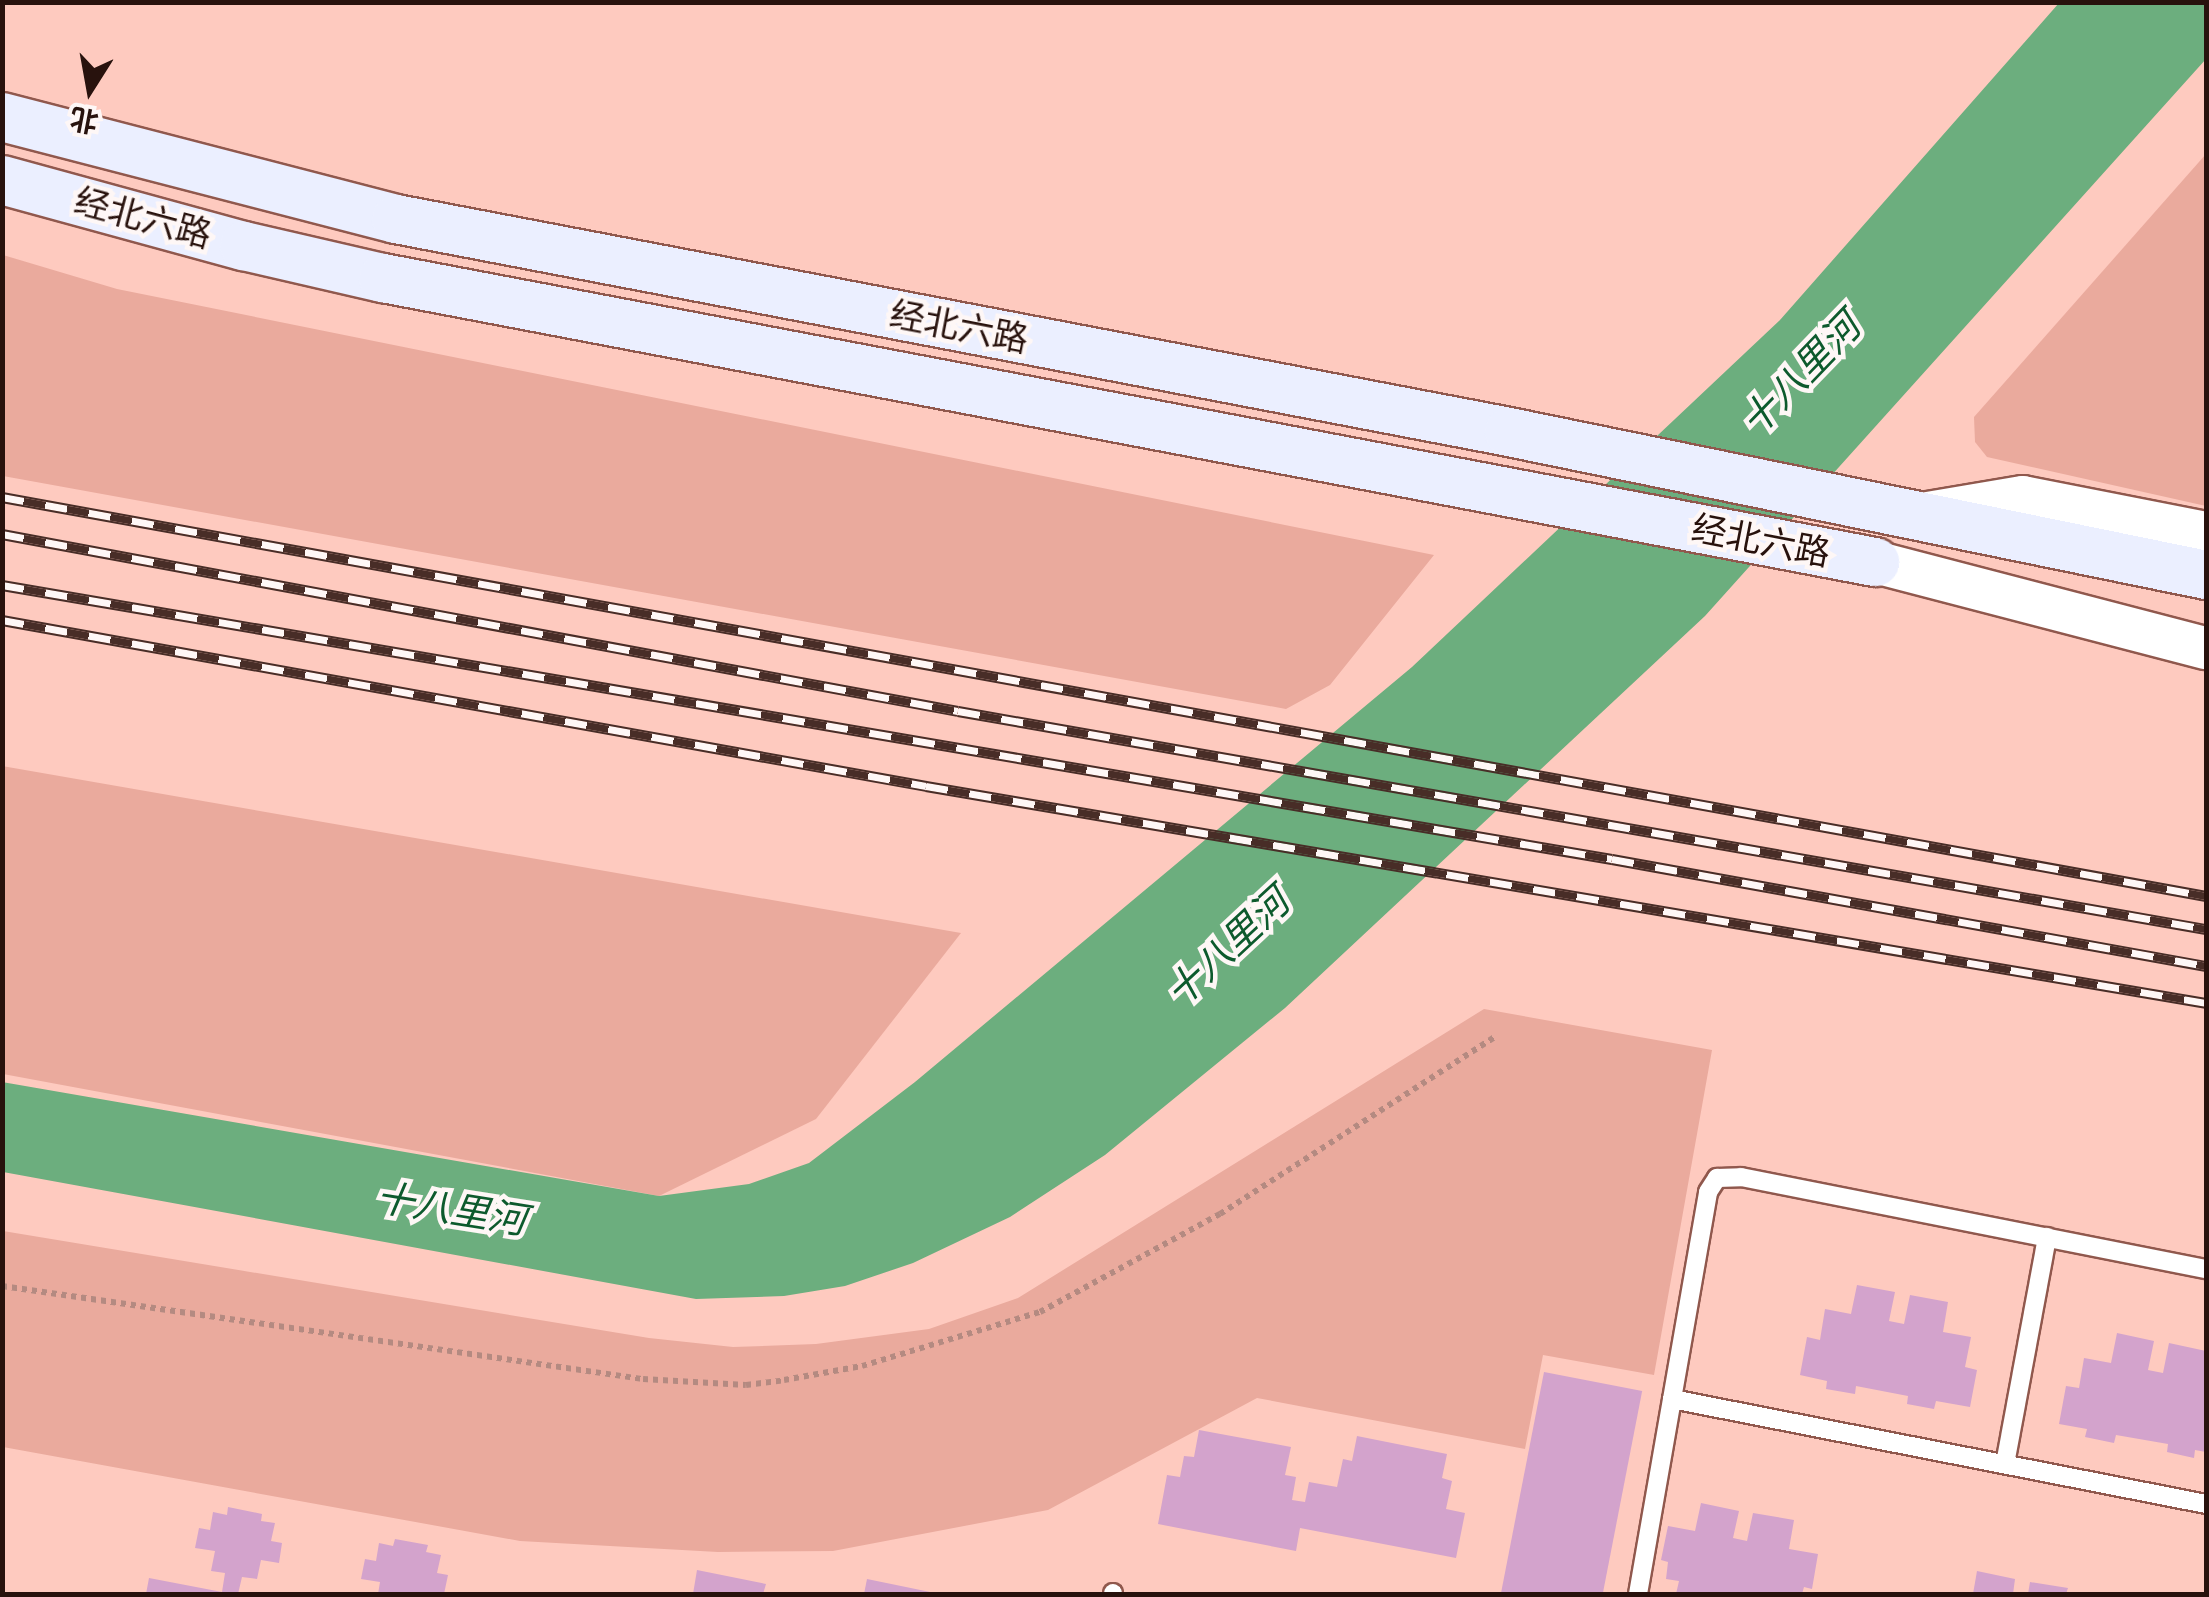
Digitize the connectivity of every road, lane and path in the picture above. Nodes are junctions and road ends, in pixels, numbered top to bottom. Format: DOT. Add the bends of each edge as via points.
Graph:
graph roads {
  1 [pos="2,118"];
  2 [pos="2,180"];
  3 [pos="1921,514"];
  4 [pos="2206,533"];
  5 [pos="1875,562"];
  6 [pos="2206,576"];
  7 [pos="2206,648"];
  8 [pos="1495,1037"];
  9 [pos="2048,1238"];
  10 [pos="2206,1269"];
  11 [pos="2,1286"];
  12 [pos="1672,1399"];
  13 [pos="2006,1464"];
  14 [pos="2206,1504"];
  15 [pos="1638,1594"];
  1 -- 3 [label="main road, 经北六路" via="396,219"];
  2 -- 5 [label="main road, 经北六路" via="383,278"];
  3 -- 4 [label="street" via="2023,497"];
  3 -- 6 [label="main road, 经北六路"];
  5 -- 7 [label="street"];
  8 -- 11 [label="path" via="1220,1214 1040,1312 862,1366 784,1380 746,1385 642,1379"];
  9 -- 10 [label="lane"];
  9 -- 12 [label="lane" via="1741,1177 1717,1178 1708,1192"];
  9 -- 13 [label="lane"];
  12 -- 13 [label="lane"];
  12 -- 15 [label="lane"];
  13 -- 14 [label="lane"];
}
